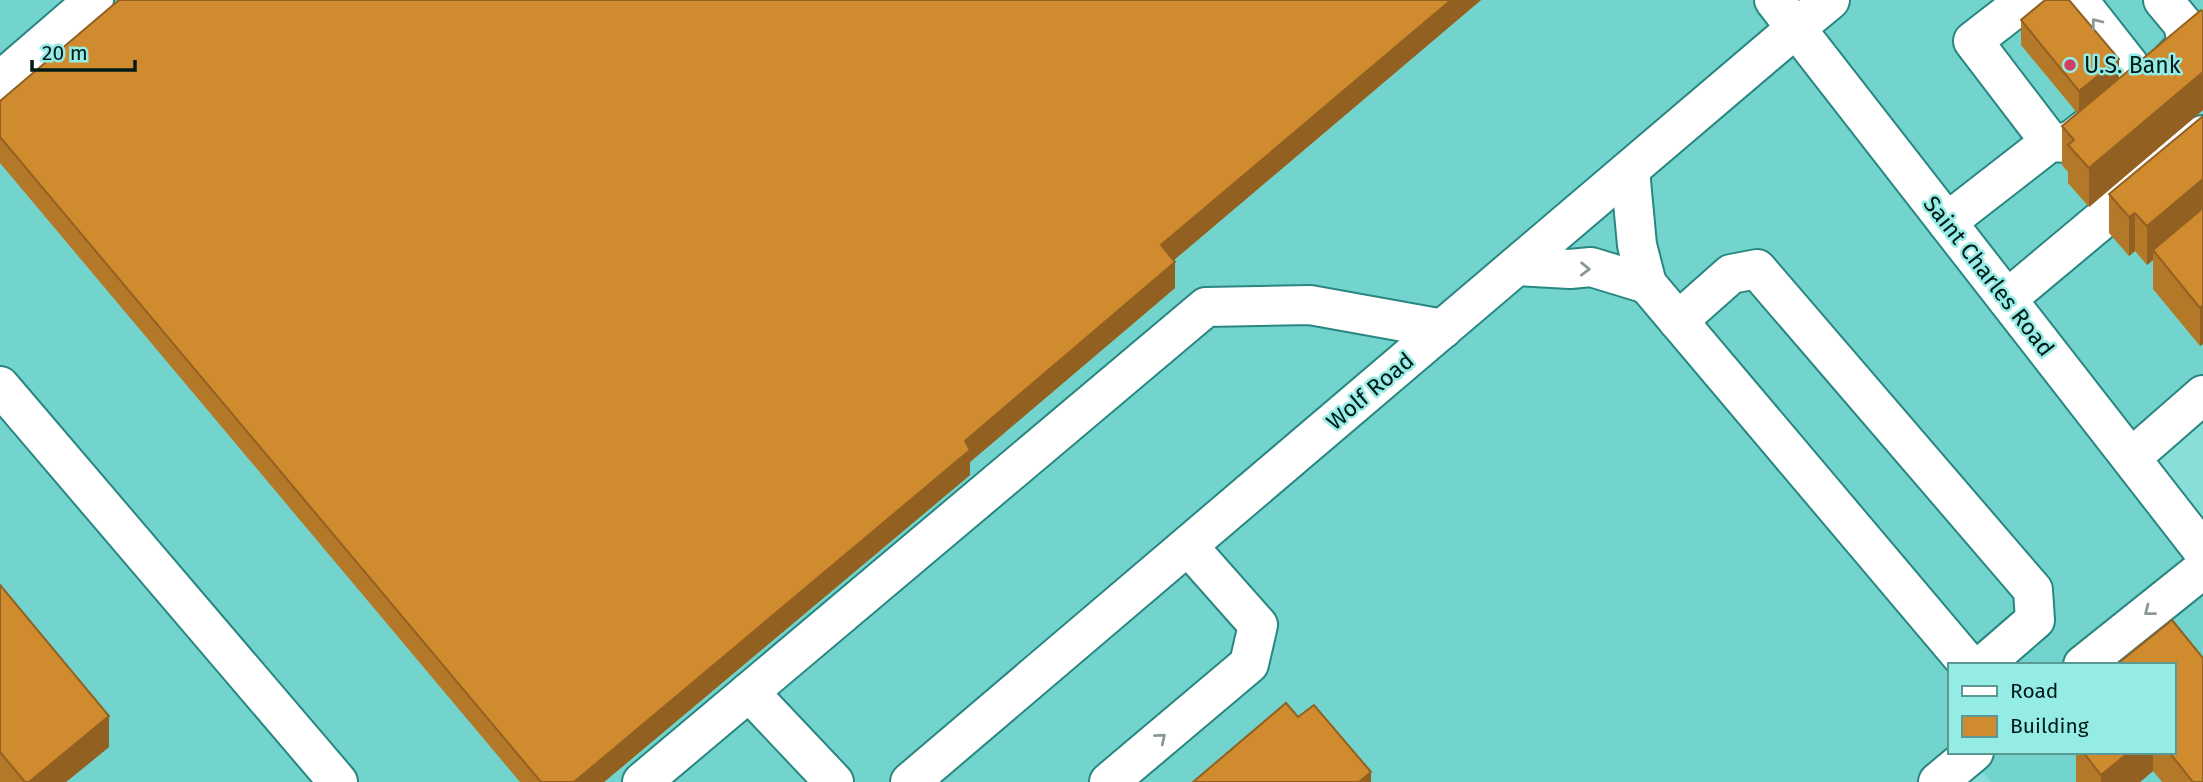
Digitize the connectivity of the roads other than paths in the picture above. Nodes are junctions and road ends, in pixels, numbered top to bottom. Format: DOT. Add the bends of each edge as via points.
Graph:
graph roads {
  1 [pos="94,0"];
  2 [pos="1830,0"];
  3 [pos="2026,0"];
  4 [pos="2078,0"];
  5 [pos="2163,0"];
  6 [pos="1785,14"];
  7 [pos="0,80"];
  8 [pos="2144,84"];
  9 [pos="2203,135"];
  10 [pos="2050,142"];
  11 [pos="1630,170"];
  12 [pos="1947,222"];
  13 [pos="1517,266"];
  14 [pos="1647,284"];
  15 [pos="2007,299"];
  16 [pos="1678,321"];
  17 [pos="1443,329"];
  18 [pos="0,386"];
  19 [pos="2203,395"];
  20 [pos="2131,458"];
  21 [pos="1188,546"];
  22 [pos="2203,551"];
  23 [pos="2203,569"];
  24 [pos="1967,663"];
  25 [pos="1985,663"];
  26 [pos="2085,663"];
  27 [pos="750,692"];
  28 [pos="1973,754"];
  29 [pos="338,782"];
  30 [pos="642,782"];
  31 [pos="834,782"];
  32 [pos="911,782"];
  33 [pos="1109,782"];
  34 [pos="1938,782"];
  1 -- 7 [label="street"];
  2 -- 6 [label="street, Wolf Road"];
  3 -- 10 [label="street" via="1973,41"];
  8 -- 4 [label="street, one-way"];
  5 -- 8 [label="street" via="2183,24 2187,44"];
  6 -- 11 [label="street, Wolf Road"];
  6 -- 12 [label="street, Saint Charles Road"];
  8 -- 10 [label="street" via="2068,143"];
  9 -- 15 [label="street"];
  10 -- 12 [label="street"];
  11 -- 13 [label="street, Wolf Road"];
  11 -- 14 [label="street" via="1637,245"];
  12 -- 15 [label="street, Saint Charles Road"];
  13 -- 14 [label="street, one-way" via="1591,267"];
  13 -- 17 [label="street, Wolf Road"];
  14 -- 16 [label="street"];
  15 -- 20 [label="street, Saint Charles Road"];
  16 -- 24 [label="street"];
  16 -- 25 [label="street" via="1731,274 1757,269 2033,590 2035,620"];
  17 -- 21 [label="street, Wolf Road"];
  17 -- 27 [label="street" via="1310,305 1206,307"];
  18 -- 29 [label="street"];
  19 -- 20 [label="street"];
  20 -- 22 [label="street, Saint Charles Road"];
  21 -- 32 [label="street, Wolf Road"];
  33 -- 21 [label="street, one-way" via="1249,664 1258,625"];
  23 -- 26 [label="street, one-way"];
  27 -- 30 [label="street"];
  27 -- 31 [label="street"];
  28 -- 34 [label="street"];
}
